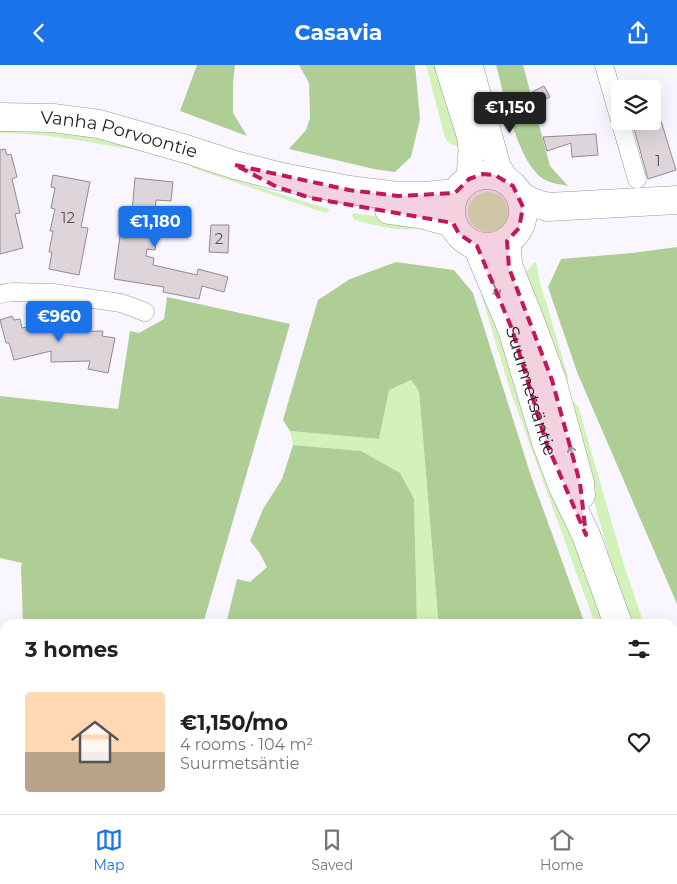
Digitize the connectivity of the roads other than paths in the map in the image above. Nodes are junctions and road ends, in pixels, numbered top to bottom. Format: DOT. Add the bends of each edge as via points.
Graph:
graph roads {
  1 [pos="447,65"];
  2 [pos="470,65"];
  3 [pos="604,65"];
  4 [pos="0,117"];
  5 [pos="235,165"];
  6 [pos="637,179"];
  7 [pos="462,186"];
  8 [pos="513,187"];
  9 [pos="677,200"];
  10 [pos="677,218"];
  11 [pos="453,223"];
  12 [pos="513,234"];
  13 [pos="477,245"];
  14 [pos="0,294"];
  15 [pos="145,312"];
  16 [pos="586,535"];
  17 [pos="616,619"];
  1 -- 7 [label="main road" via="470,138 471,151"];
  2 -- 8 [label="main road" via="498,166"];
  3 -- 6 [label="street"];
  4 -- 5 [label="main road, Vanha Porvoontie" via="52,117 99,124"];
  5 -- 7 [label="main road, Vanha Porvoontie" via="350,190 398,195 426,196"];
  5 -- 11 [label="main road, Vanha Porvoontie" via="277,187 311,198 424,215"];
  7 -- 8 [label="main road" via="483,174 495,175"];
  7 -- 11 [label="main road" via="451,206"];
  8 -- 9 [label="main road" via="531,202 548,207"];
  8 -- 12 [label="main road" via="523,207 522,219"];
  10 -- 12 [label="main road" via="575,220 549,223"];
  11 -- 13 [label="main road" via="459,234"];
  12 -- 13 [label="main road" via="497,245"];
  16 -- 12 [label="main road, Suurmetsäntie, one-way" via="580,483 552,380 509,268 507,255"];
  13 -- 16 [label="main road, Suurmetsäntie, one-way" via="512,329 546,442"];
  14 -- 15 [label="street" via="53,293 121,303"];
  16 -- 17 [label="main road, Suurmetsäntie"];
}
